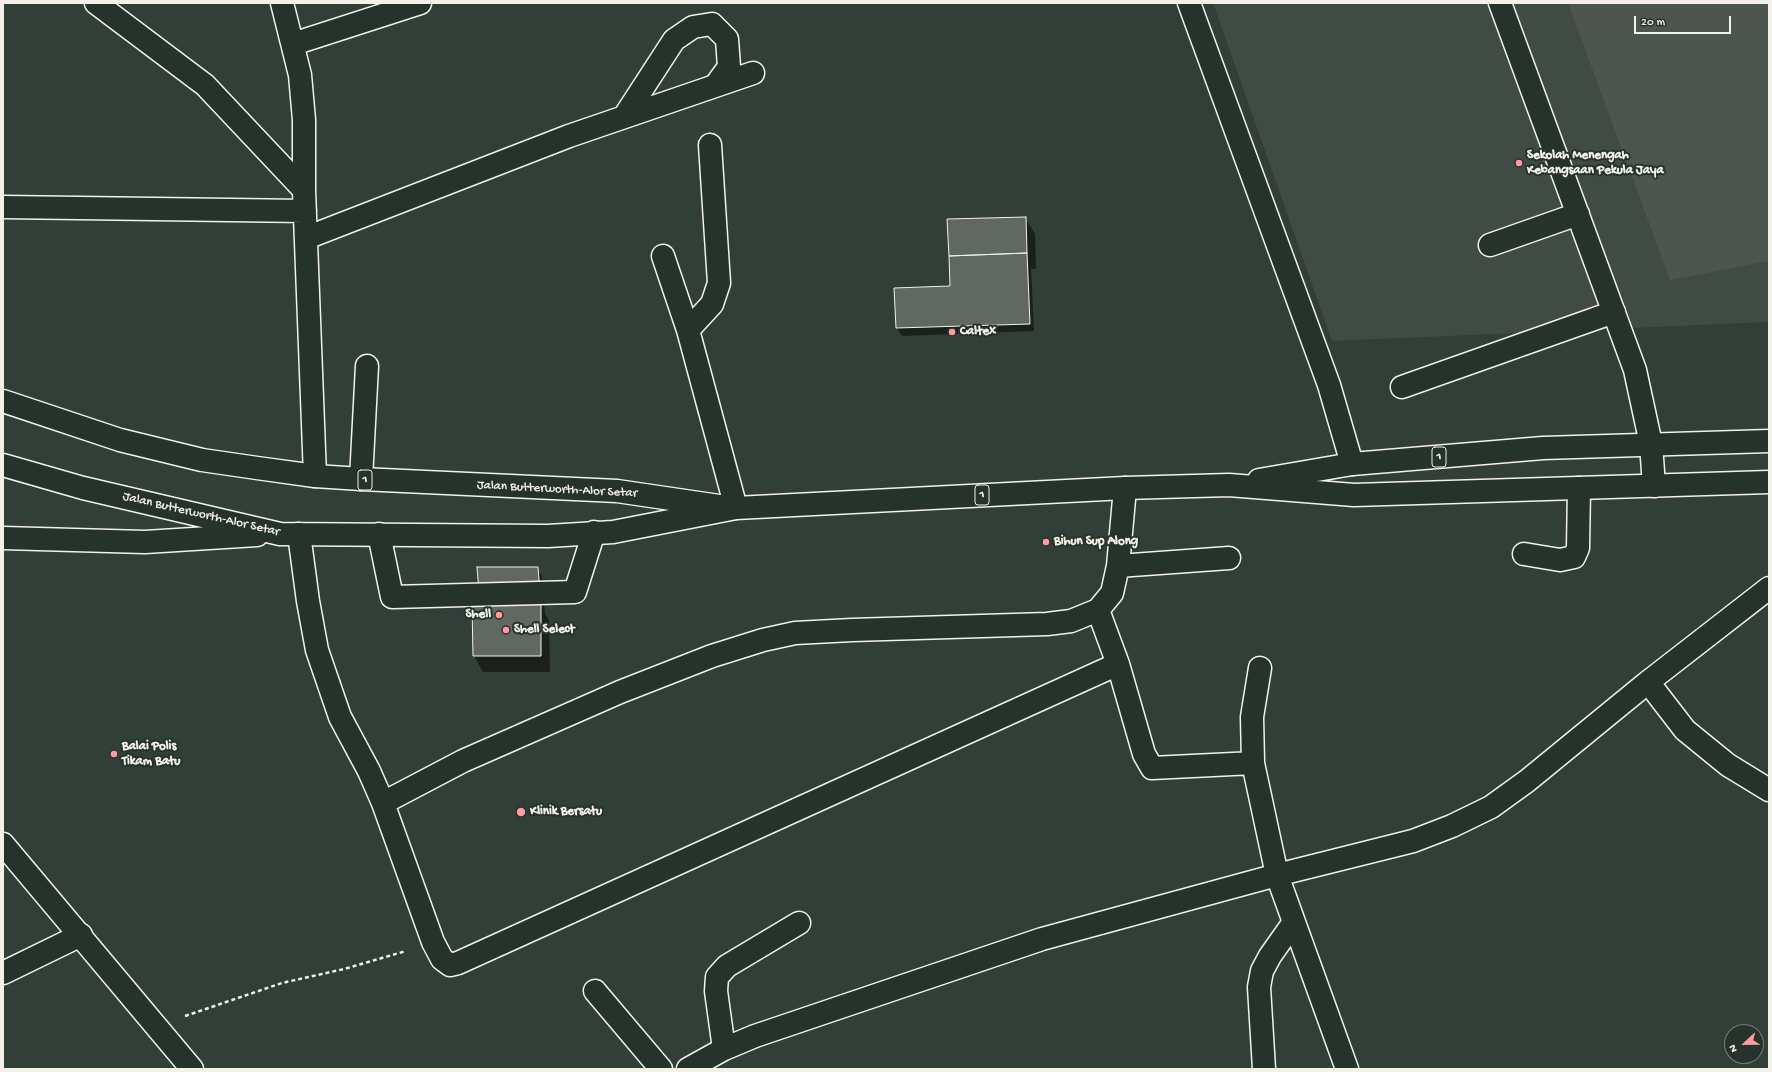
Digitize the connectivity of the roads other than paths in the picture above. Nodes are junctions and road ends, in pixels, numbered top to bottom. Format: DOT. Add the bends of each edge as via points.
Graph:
graph roads {
  1 [pos="96,3"];
  2 [pos="282,3"];
  3 [pos="420,3"];
  4 [pos="1189,3"];
  5 [pos="1500,3"];
  6 [pos="293,44"];
  7 [pos="754,73"];
  8 [pos="715,86"];
  9 [pos="624,117"];
  10 [pos="710,146"];
  11 [pos="305,200"];
  12 [pos="3,207"];
  13 [pos="1578,214"];
  14 [pos="306,238"];
  15 [pos="1490,245"];
  16 [pos="663,256"];
  17 [pos="1614,312"];
  18 [pos="688,330"];
  19 [pos="367,366"];
  20 [pos="1402,387"];
  21 [pos="3,401"];
  22 [pos="1769,441"];
  23 [pos="1651,444"];
  24 [pos="1352,464"];
  25 [pos="3,465"];
  26 [pos="315,476"];
  27 [pos="361,479"];
  28 [pos="1769,482"];
  29 [pos="1229,485"];
  30 [pos="1654,486"];
  31 [pos="1125,488"];
  32 [pos="1579,488"];
  33 [pos="736,508"];
  34 [pos="594,532"];
  35 [pos="289,534"];
  36 [pos="379,534"];
  37 [pos="3,538"];
  38 [pos="1524,554"];
  39 [pos="1229,558"];
  40 [pos="1118,566"];
  41 [pos="1769,588"];
  42 [pos="1098,610"];
  43 [pos="1118,664"];
  44 [pos="1260,668"];
  45 [pos="1648,682"];
  46 [pos="1253,763"];
  47 [pos="1769,790"];
  48 [pos="383,803"];
  49 [pos="3,844"];
  50 [pos="1277,875"];
  51 [pos="1294,922"];
  52 [pos="799,923"];
  53 [pos="81,935"];
  54 [pos="3,972"];
  55 [pos="595,991"];
  56 [pos="724,1049"];
  57 [pos="192,1069"];
  58 [pos="661,1069"];
  59 [pos="688,1069"];
  60 [pos="1264,1069"];
  61 [pos="1347,1069"];
  1 -- 11 [label="street" via="205,86"];
  2 -- 6 [label="street"];
  3 -- 6 [label="street"];
  4 -- 24 [label="street" via="1329,385"];
  5 -- 13 [label="street"];
  6 -- 11 [label="street" via="300,75 304,120"];
  7 -- 8 [label="street"];
  8 -- 9 [label="street"];
  8 -- 9 [label="street" via="729,67 727,39 712,24 693,27 674,40"];
  9 -- 14 [label="street"];
  10 -- 18 [label="street" via="719,283 712,304"];
  11 -- 12 [label="street"];
  11 -- 14 [label="street"];
  13 -- 15 [label="street"];
  13 -- 17 [label="street"];
  14 -- 26 [label="street"];
  16 -- 18 [label="street"];
  17 -- 20 [label="street"];
  17 -- 23 [label="street" via="1635,370"];
  18 -- 33 [label="street"];
  19 -- 27 [label="street"];
  21 -- 26 [label="street, Jalan Butterworth-Alor Setar / 1" via="135,444 202,460"];
  22 -- 23 [label="street, 1"];
  23 -- 24 [label="street, 1" via="1543,448"];
  23 -- 30 [label="street"];
  24 -- 29 [label="street, 1"];
  25 -- 35 [label="street, Jalan Butterworth-Alor Setar / 1" via="83,488"];
  26 -- 27 [label="street, Jalan Butterworth-Alor Setar / 1"];
  27 -- 33 [label="street, Jalan Butterworth-Alor Setar / 1" via="617,491"];
  28 -- 30 [label="street, 1"];
  29 -- 31 [label="street, 1"];
  29 -- 32 [label="street, 1" via="1354,495"];
  30 -- 32 [label="street, 1"];
  31 -- 33 [label="street, 1"];
  31 -- 40 [label="street"];
  32 -- 38 [label="street" via="1578,548 1574,557 1560,560"];
  33 -- 34 [label="street, Jalan Butterworth-Alor Setar / 1" via="613,532"];
  34 -- 36 [label="street, Jalan Butterworth-Alor Setar / 1" via="548,536"];
  34 -- 36 [label="street" via="575,592 392,597"];
  35 -- 36 [label="street, Jalan Butterworth-Alor Setar / 1"];
  35 -- 37 [label="street" via="145,542"];
  35 -- 48 [label="street" via="308,601 317,650 340,717"];
  39 -- 40 [label="street"];
  40 -- 42 [label="street" via="1112,593"];
  41 -- 45 [label="street"];
  42 -- 43 [label="street"];
  42 -- 48 [label="street" via="1071,621 1047,624 852,630 795,634 763,640 712,656 620,692 463,761"];
  43 -- 46 [label="street" via="1144,754 1152,768"];
  43 -- 48 [label="street" via="450,965 442,959 433,942"];
  44 -- 46 [label="street" via="1252,717"];
  45 -- 47 [label="street" via="1685,730 1728,765"];
  45 -- 50 [label="street" via="1527,781 1491,807 1413,841"];
  46 -- 50 [label="street"];
  49 -- 53 [label="street"];
  50 -- 51 [label="street"];
  50 -- 56 [label="street" via="1042,940 811,1017"];
  51 -- 60 [label="street" via="1262,971 1259,988"];
  51 -- 61 [label="street"];
  52 -- 56 [label="street" via="726,966 718,977 716,991"];
  53 -- 54 [label="street"];
  53 -- 57 [label="street"];
  55 -- 58 [label="street"];
  56 -- 59 [label="street"];
}
